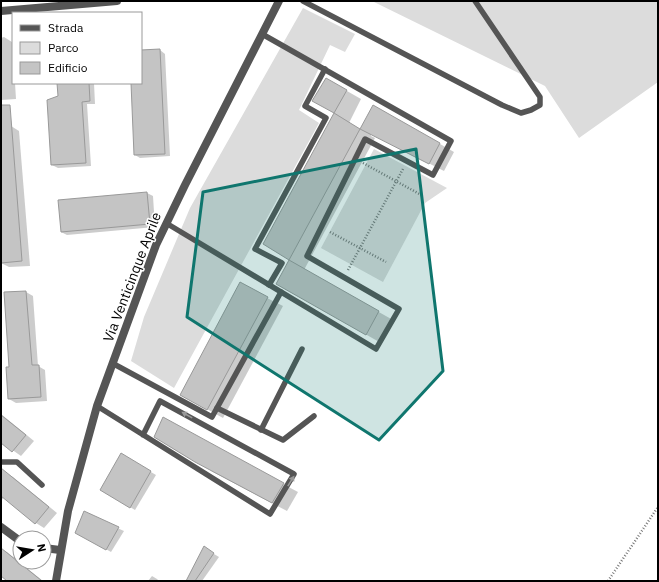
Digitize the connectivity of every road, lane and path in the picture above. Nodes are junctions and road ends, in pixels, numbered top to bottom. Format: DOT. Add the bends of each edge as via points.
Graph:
graph roads {
  1 [pos="117,1"];
  2 [pos="279,1"];
  3 [pos="303,1"];
  4 [pos="475,1"];
  5 [pos="98,2"];
  6 [pos="1,11"];
  7 [pos="262,34"];
  8 [pos="325,69"];
  9 [pos="355,159"];
  10 [pos="407,161"];
  11 [pos="396,181"];
  12 [pos="423,196"];
  13 [pos="166,224"];
  14 [pos="321,227"];
  15 [pos="360,248"];
  16 [pos="386,262"];
  17 [pos="344,277"];
  18 [pos="270,285"];
  19 [pos="281,292"];
  20 [pos="302,349"];
  21 [pos="112,363"];
  22 [pos="97,406"];
  23 [pos="217,408"];
  24 [pos="314,416"];
  25 [pos="261,430"];
  26 [pos="143,435"];
  27 [pos="1,462"];
  28 [pos="42,485"];
  29 [pos="658,507"];
  30 [pos="1,527"];
  31 [pos="12,535"];
  32 [pos="52,549"];
  33 [pos="60,550"];
  34 [pos="56,581"];
  35 [pos="608,581"];
  1 -- 5 [label="street"];
  2 -- 7 [label="street, Via Venticinque Aprile"];
  3 -- 4 [label="lane" via="502,105 521,113 540,105 540,97"];
  5 -- 6 [label="street"];
  7 -- 8 [label="lane"];
  7 -- 13 [label="street, Via Venticinque Aprile"];
  8 -- 10 [label="lane" via="451,141 433,175"];
  8 -- 18 [label="lane" via="305,106 326,118 255,249 282,263"];
  9 -- 10 [label="lane" via="365,139"];
  9 -- 11 [label="path"];
  9 -- 14 [label="lane"];
  10 -- 11 [label="path"];
  11 -- 12 [label="path"];
  11 -- 15 [label="path"];
  13 -- 18 [label="lane"];
  13 -- 21 [label="street, Via Venticinque Aprile"];
  14 -- 15 [label="path"];
  14 -- 17 [label="lane" via="307,256"];
  15 -- 16 [label="path"];
  15 -- 17 [label="path"];
  17 -- 19 [label="lane" via="399,309 376,349"];
  18 -- 19 [label="lane"];
  19 -- 23 [label="lane"];
  20 -- 25 [label="lane"];
  21 -- 22 [label="street, Via Venticinque Aprile"];
  21 -- 23 [label="lane" via="212,417"];
  22 -- 26 [label="lane"];
  22 -- 33 [label="street, Via Venticinque Aprile" via="63,530"];
  23 -- 25 [label="lane"];
  24 -- 25 [label="lane" via="283,440"];
  26 -- 26 [label="lane, one-way" via="270,514 294,474 160,401"];
  27 -- 28 [label="lane" via="16,462"];
  29 -- 35 [label="path"];
  30 -- 31 [label="street"];
  32 -- 33 [label="street"];
  33 -- 34 [label="street, Via Venticinque Aprile"];
}
